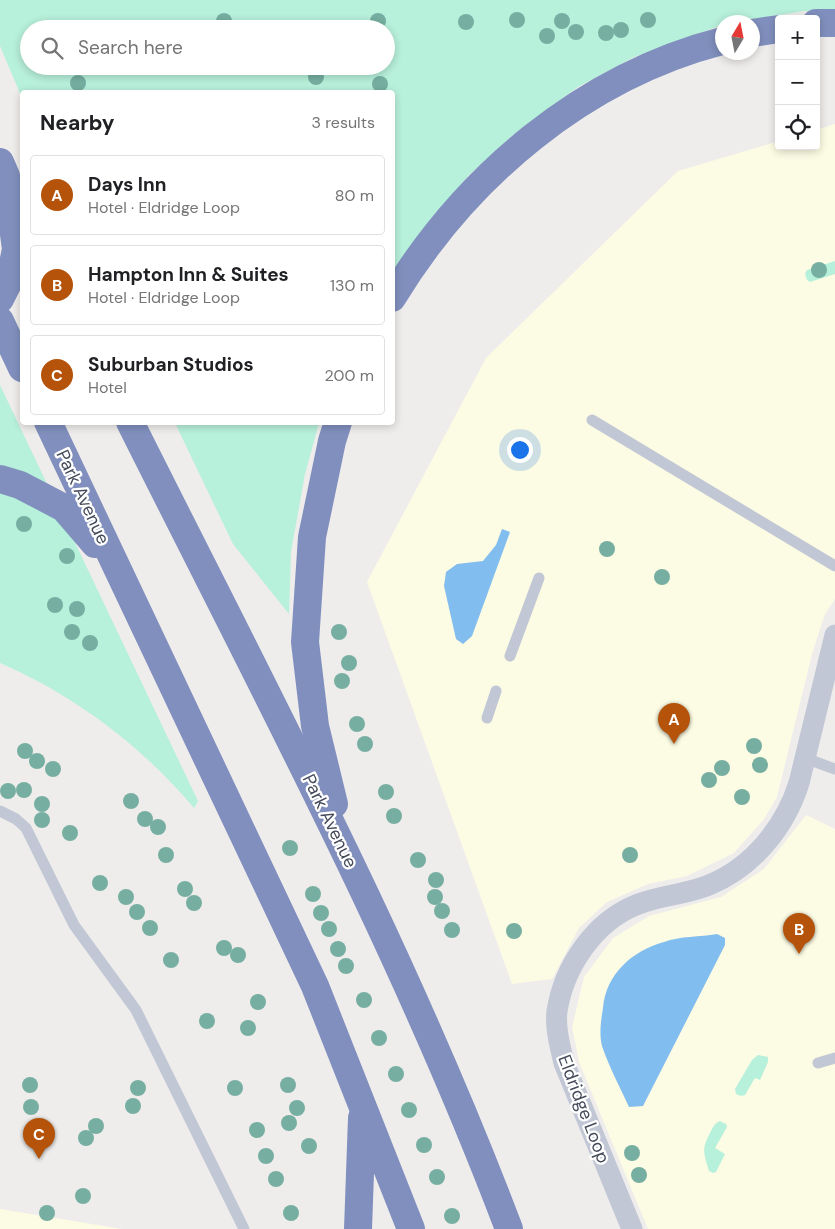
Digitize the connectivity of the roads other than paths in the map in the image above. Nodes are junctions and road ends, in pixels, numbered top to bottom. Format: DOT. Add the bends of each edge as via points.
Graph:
graph roads {
  1 [pos="820,23"];
  2 [pos="835,23"];
  3 [pos="775,30"];
  4 [pos="760,32"];
  5 [pos="715,43"];
  6 [pos="3,169"];
  7 [pos="20,205"];
  8 [pos="395,293"];
  9 [pos="0,299"];
  10 [pos="0,321"];
  11 [pos="20,364"];
  12 [pos="592,420"];
  13 [pos="49,425"];
  14 [pos="132,425"];
  15 [pos="337,425"];
  16 [pos="0,479"];
  17 [pos="835,566"];
  18 [pos="118,570"];
  19 [pos="539,578"];
  20 [pos="835,635"];
  21 [pos="510,656"];
  22 [pos="496,691"];
  23 [pos="487,718"];
  24 [pos="806,758"];
  25 [pos="835,769"];
  26 [pos="0,811"];
  27 [pos="344,849"];
  28 [pos="835,1058"];
  29 [pos="818,1063"];
  30 [pos="362,1109"];
  31 [pos="244,1229"];
  32 [pos="358,1229"];
  33 [pos="411,1229"];
  34 [pos="509,1229"];
  35 [pos="632,1229"];
  1 -- 2 [label="highway"];
  3 -- 4 [label="highway"];
  5 -- 8 [label="highway" via="658,62 606,87 521,146 442,228"];
  6 -- 7 [label="highway"];
  6 -- 9 [label="highway" via="16,248 10,279"];
  10 -- 11 [label="highway"];
  12 -- 17 [label="lane"];
  13 -- 18 [label="highway, Park Avenue"];
  14 -- 27 [label="highway, Park Avenue"];
  15 -- 27 [label="highway" via="312,537 305,642 315,726"];
  16 -- 18 [label="highway" via="20,485 64,508"];
  18 -- 30 [label="highway, Park Avenue" via="315,986"];
  19 -- 21 [label="lane"];
  20 -- 24 [label="street, Eldridge Loop"];
  22 -- 23 [label="lane"];
  24 -- 25 [label="lane"];
  24 -- 35 [label="street, Eldridge Loop" via="796,793 784,818 776,832 752,857 710,885 635,905 616,916 583,949 564,984 557,1012 558,1039 564,1063"];
  26 -- 31 [label="lane" via="26,828 74,925 136,1010"];
  27 -- 34 [label="highway, Park Avenue" via="420,1013"];
  28 -- 29 [label="lane"];
  30 -- 32 [label="highway"];
  30 -- 33 [label="highway, Park Avenue"];
}
